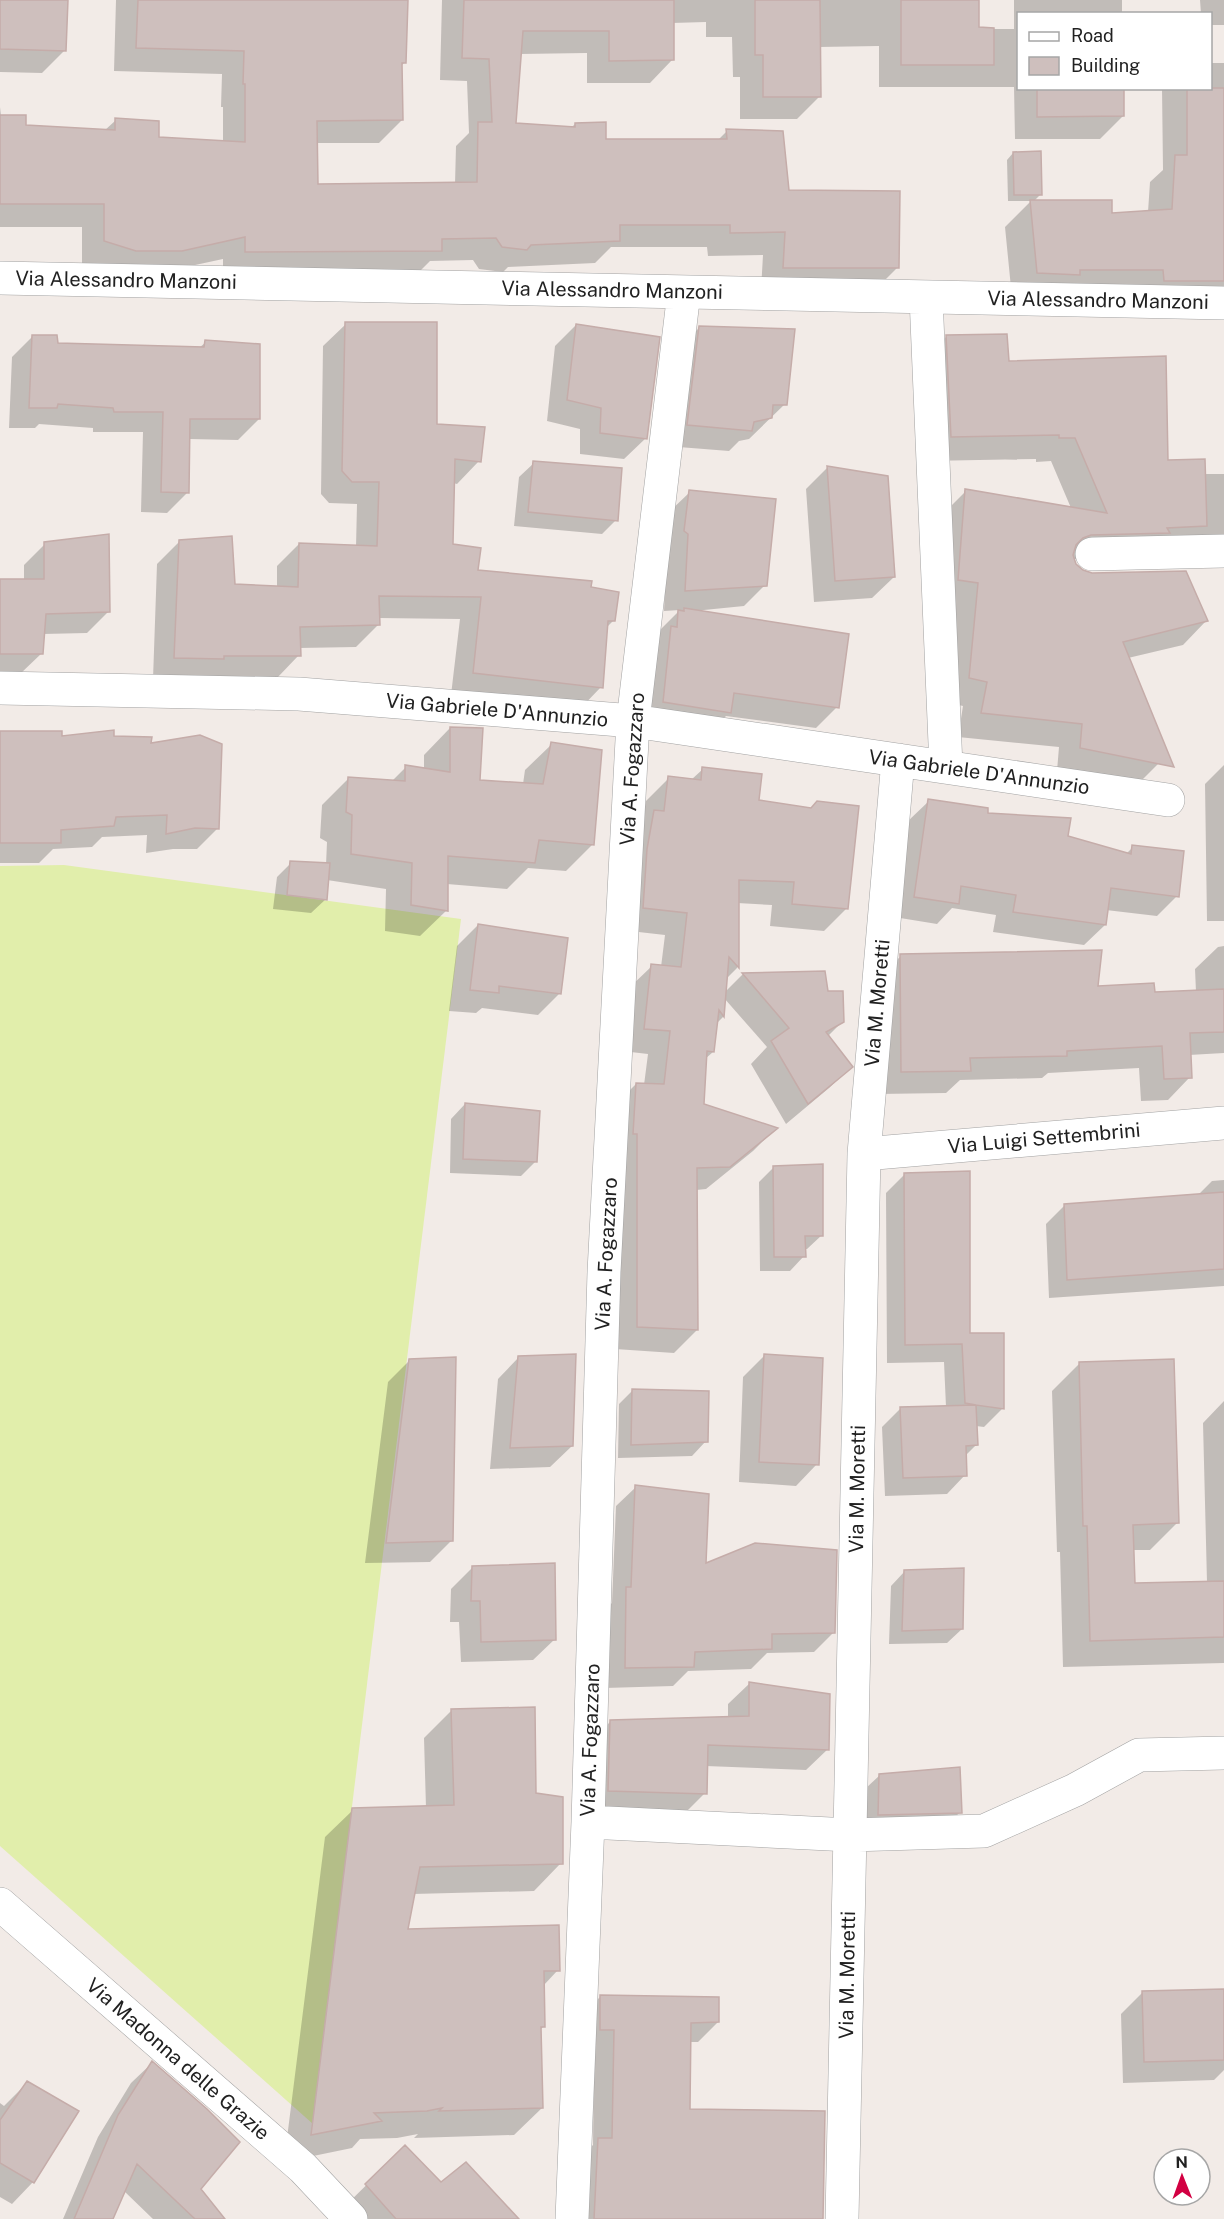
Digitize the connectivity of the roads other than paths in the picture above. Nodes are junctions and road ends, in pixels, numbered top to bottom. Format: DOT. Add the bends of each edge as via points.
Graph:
graph roads {
  1 [pos="0,278"];
  2 [pos="684,292"];
  3 [pos="926,297"];
  4 [pos="1224,303"];
  5 [pos="1224,551"];
  6 [pos="1092,554"];
  7 [pos="0,688"];
  8 [pos="633,721"];
  9 [pos="898,760"];
  10 [pos="946,767"];
  11 [pos="1168,800"];
  12 [pos="1224,1123"];
  13 [pos="864,1154"];
  14 [pos="1224,1753"];
  15 [pos="588,1822"];
  16 [pos="850,1834"];
  17 [pos="0,1904"];
  18 [pos="351,2219"];
  19 [pos="572,2219"];
  20 [pos="842,2219"];
  1 -- 2 [label="street, Via Alessandro Manzoni"];
  2 -- 3 [label="street, Via Alessandro Manzoni"];
  2 -- 8 [label="street, Via A. Fogazzaro"];
  3 -- 4 [label="street, Via Alessandro Manzoni"];
  3 -- 10 [label="street"];
  5 -- 6 [label="street"];
  7 -- 8 [label="street, Via Gabriele D'Annunzio" via="299,694"];
  8 -- 9 [label="street, Via Gabriele D'Annunzio"];
  8 -- 15 [label="street, Via A. Fogazzaro" via="604,1272"];
  9 -- 10 [label="street, Via Gabriele D'Annunzio"];
  9 -- 13 [label="street, Via M. Moretti"];
  10 -- 11 [label="street, Via Gabriele D'Annunzio"];
  12 -- 13 [label="street, Via Luigi Settembrini"];
  13 -- 16 [label="street, Via M. Moretti"];
  14 -- 16 [label="street" via="1139,1755 1075,1791 984,1831"];
  15 -- 16 [label="street"];
  15 -- 19 [label="street, Via A. Fogazzaro"];
  16 -- 20 [label="street, Via M. Moretti"];
  17 -- 18 [label="street, Via Madonna delle Grazie" via="303,2168"];
}
